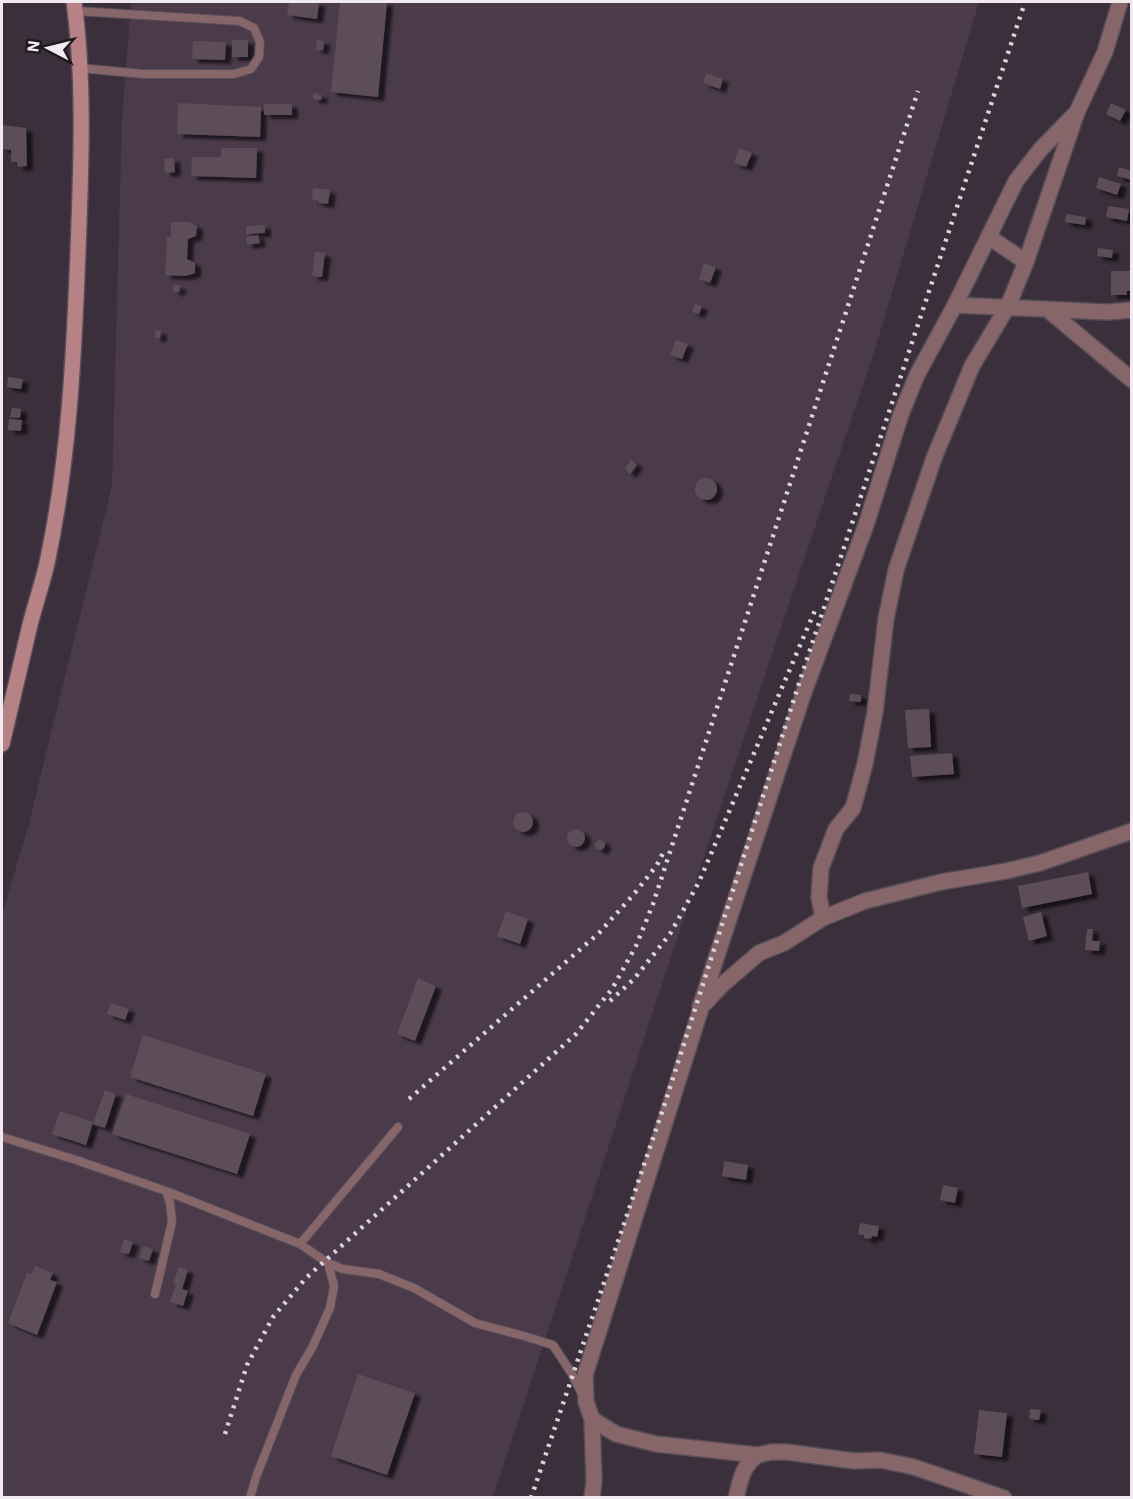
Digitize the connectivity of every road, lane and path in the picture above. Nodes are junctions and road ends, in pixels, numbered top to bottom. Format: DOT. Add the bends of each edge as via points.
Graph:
graph roads {
  1 [pos="1120,2"];
  2 [pos="75,6"];
  3 [pos="81,69"];
  4 [pos="1077,111"];
  5 [pos="989,237"];
  6 [pos="1026,262"];
  7 [pos="955,305"];
  8 [pos="1008,306"];
  9 [pos="1047,309"];
  10 [pos="1131,310"];
  11 [pos="1131,380"];
  12 [pos="2,744"];
  13 [pos="1131,831"];
  14 [pos="823,918"];
  15 [pos="702,1005"];
  16 [pos="398,1127"];
  17 [pos="2,1137"];
  18 [pos="166,1191"];
  19 [pos="300,1244"];
  20 [pos="328,1263"];
  21 [pos="155,1294"];
  22 [pos="586,1402"];
  23 [pos="592,1419"];
  24 [pos="758,1455"];
  25 [pos="250,1497"];
  26 [pos="592,1497"];
  27 [pos="736,1497"];
  28 [pos="1004,1497"];
  1 -- 4 [label="street" via="1104,52"];
  2 -- 3 [label="main road"];
  2 -- 3 [label="lane" via="240,21 254,28 260,42 259,57 251,69 234,74"];
  3 -- 12 [label="main road" via="74,344 60,485 47,565"];
  4 -- 5 [label="street" via="1016,181"];
  4 -- 6 [label="street"];
  5 -- 6 [label="street"];
  5 -- 7 [label="street"];
  6 -- 8 [label="street"];
  7 -- 8 [label="street"];
  7 -- 15 [label="street" via="901,414"];
  8 -- 9 [label="street"];
  8 -- 14 [label="street" via="972,366 934,458 896,570 865,764 852,808 836,829 821,868 819,897"];
  9 -- 10 [label="street"];
  9 -- 11 [label="street"];
  13 -- 14 [label="street" via="1040,863 865,901"];
  14 -- 15 [label="street" via="784,943 759,953"];
  15 -- 22 [label="street" via="585,1375"];
  16 -- 19 [label="lane"];
  17 -- 18 [label="lane"];
  18 -- 19 [label="lane"];
  18 -- 21 [label="lane" via="172,1222"];
  19 -- 20 [label="lane"];
  20 -- 22 [label="lane" via="379,1274 414,1288 475,1323 553,1345"];
  20 -- 25 [label="lane" via="334,1286 330,1308 296,1376"];
  22 -- 23 [label="street"];
  23 -- 24 [label="street" via="616,1434 656,1444"];
  23 -- 26 [label="street"];
  24 -- 27 [label="street" via="745,1467"];
  24 -- 28 [label="street" via="787,1452 854,1461 880,1460 914,1467"];
}
